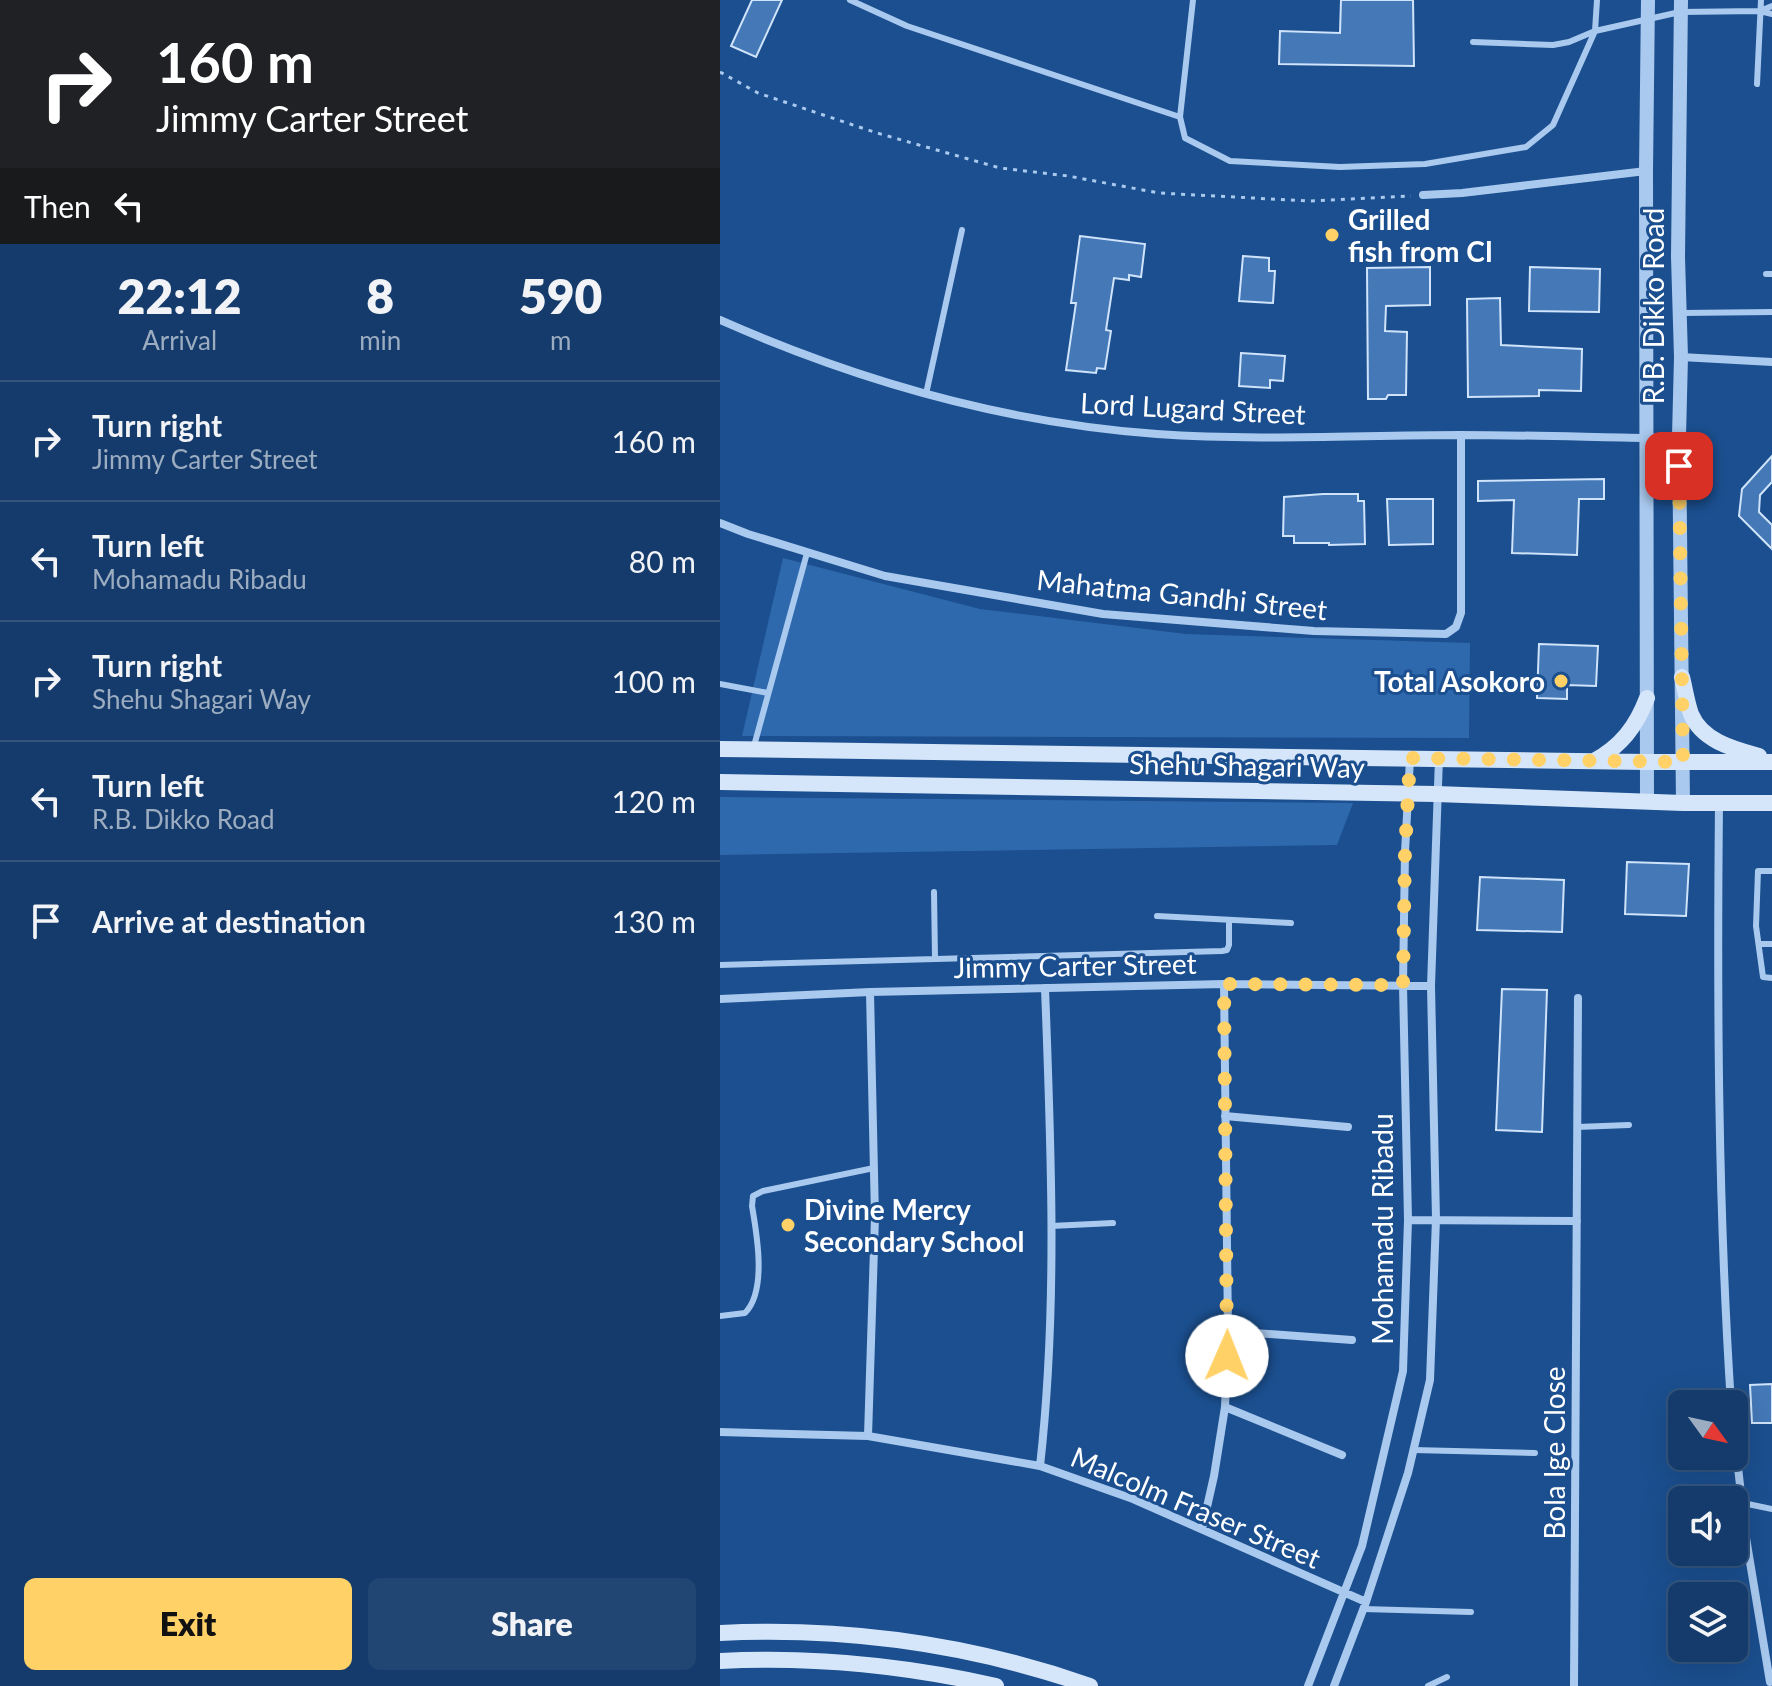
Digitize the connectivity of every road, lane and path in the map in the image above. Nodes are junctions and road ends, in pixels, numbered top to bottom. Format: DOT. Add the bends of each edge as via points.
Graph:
graph roads {
  1 [pos="850,0"];
  2 [pos="1193,0"];
  3 [pos="1597,0"];
  4 [pos="1648,0"];
  5 [pos="1761,0"];
  6 [pos="1681,6"];
  7 [pos="1772,6"];
  8 [pos="1760,11"];
  9 [pos="1772,14"];
  10 [pos="1648,18"];
  11 [pos="1595,31"];
  12 [pos="1473,42"];
  13 [pos="720,72"];
  14 [pos="1757,84"];
  15 [pos="1180,117"];
  16 [pos="1646,171"];
  17 [pos="1423,195"];
  18 [pos="962,230"];
  19 [pos="1772,312"];
  20 [pos="1679,313"];
  21 [pos="720,320"];
  22 [pos="1681,357"];
  23 [pos="1772,362"];
  24 [pos="926,394"];
  25 [pos="1461,435"];
  26 [pos="1679,436"];
  27 [pos="1648,438"];
  28 [pos="720,523"];
  29 [pos="807,553"];
  30 [pos="1682,677"];
  31 [pos="720,684"];
  32 [pos="768,693"];
  33 [pos="1647,698"];
  34 [pos="720,749"];
  35 [pos="753,749"];
  36 [pos="1410,758"];
  37 [pos="1439,758"];
  38 [pos="1594,761"];
  39 [pos="1772,761"];
  40 [pos="1647,762"];
  41 [pos="1683,762"];
  42 [pos="720,782"];
  43 [pos="1407,794"];
  44 [pos="1436,794"];
  45 [pos="1647,801"];
  46 [pos="1683,803"];
  47 [pos="1772,803"];
  48 [pos="1719,804"];
  49 [pos="1772,871"];
  50 [pos="934,892"];
  51 [pos="1157,916"];
  52 [pos="1229,920"];
  53 [pos="1291,923"];
  54 [pos="1759,944"];
  55 [pos="1772,944"];
  56 [pos="935,959"];
  57 [pos="720,965"];
  58 [pos="1772,978"];
  59 [pos="1224,984"];
  60 [pos="1403,985"];
  61 [pos="1431,986"];
  62 [pos="1045,988"];
  63 [pos="870,992"];
  64 [pos="1578,998"];
  65 [pos="720,999"];
  66 [pos="1225,1116"];
  67 [pos="1629,1125"];
  68 [pos="1348,1127"];
  69 [pos="1577,1127"];
  70 [pos="874,1168"];
  71 [pos="1436,1219"];
  72 [pos="1408,1220"];
  73 [pos="1577,1221"];
  74 [pos="1113,1223"];
  75 [pos="1051,1226"];
  76 [pos="720,1316"];
  77 [pos="1228,1331"];
  78 [pos="1352,1340"];
  79 [pos="1730,1390"];
  80 [pos="1225,1407"];
  81 [pos="720,1432"];
  82 [pos="868,1436"];
  83 [pos="1413,1450"];
  84 [pos="1535,1453"];
  85 [pos="1342,1455"];
  86 [pos="1040,1466"];
  87 [pos="1748,1504"];
  88 [pos="1772,1509"];
  89 [pos="1202,1529"];
  90 [pos="1748,1536"];
  91 [pos="1345,1594"];
  92 [pos="1364,1606"];
  93 [pos="1471,1612"];
  94 [pos="720,1633"];
  95 [pos="720,1661"];
  96 [pos="1447,1677"];
  97 [pos="1770,1682"];
  98 [pos="996,1686"];
  99 [pos="1090,1686"];
  100 [pos="1308,1686"];
  101 [pos="1334,1686"];
  102 [pos="1428,1686"];
  103 [pos="1574,1686"];
  1 -- 15 [label="lane" via="907,26"];
  2 -- 15 [label="lane"];
  3 -- 11 [label="lane"];
  4 -- 10 [label="street, R.B. Dikko Road"];
  5 -- 8 [label="lane"];
  6 -- 8 [label="lane"];
  6 -- 10 [label="lane"];
  6 -- 20 [label="street, R.B. Dikko Road"];
  7 -- 8 [label="lane"];
  8 -- 9 [label="lane"];
  8 -- 14 [label="lane"];
  10 -- 11 [label="lane"];
  10 -- 16 [label="street, R.B. Dikko Road"];
  11 -- 12 [label="lane" via="1553,45"];
  11 -- 15 [label="lane" via="1553,125 1526,147 1425,164 1340,167 1230,161 1185,138"];
  13 -- 17 [label="path" via="758,93 1000,168 1159,193 1309,201"];
  16 -- 17 [label="street"];
  16 -- 27 [label="street, R.B. Dikko Road"];
  18 -- 24 [label="lane"];
  19 -- 20 [label="lane"];
  20 -- 22 [label="street, R.B. Dikko Road"];
  21 -- 24 [label="street, Lord Lugard Street" via="853,374"];
  22 -- 23 [label="street"];
  22 -- 26 [label="street, R.B. Dikko Road"];
  24 -- 25 [label="street, Lord Lugard Street" via="1063,422 1156,434"];
  25 -- 27 [label="street, Lord Lugard Street"];
  25 -- 29 [label="street, Mahatma Gandhi Street" via="1461,613 1456,627 1446,634 1314,631 1103,614 885,576"];
  26 -- 27 [label="street, Lord Lugard Street"];
  26 -- 30 [label="street, R.B. Dikko Road"];
  27 -- 33 [label="street, R.B. Dikko Road"];
  28 -- 29 [label="street, Mahatma Gandhi Street"];
  29 -- 32 [label="lane"];
  30 -- 39 [label="main road" via="1691,713 1708,736"];
  30 -- 41 [label="street, R.B. Dikko Road"];
  31 -- 32 [label="lane"];
  32 -- 35 [label="lane"];
  33 -- 38 [label="main road" via="1623,741"];
  33 -- 40 [label="street, R.B. Dikko Road"];
  34 -- 35 [label="main road, Shehu Shagari Way"];
  35 -- 36 [label="main road, Shehu Shagari Way"];
  36 -- 37 [label="main road, Shehu Shagari Way"];
  36 -- 43 [label="street, Mohamadu Ribadu"];
  37 -- 38 [label="main road, Shehu Shagari Way"];
  37 -- 44 [label="street, Mohamadu Ribadu"];
  38 -- 40 [label="main road, Shehu Shagari Way"];
  39 -- 41 [label="main road, Shehu Shagari Way"];
  40 -- 41 [label="main road, Shehu Shagari Way"];
  40 -- 45 [label="street, R.B. Dikko Road"];
  41 -- 46 [label="street, R.B. Dikko Road"];
  42 -- 43 [label="main road, Shehu Shagari Way"];
  43 -- 44 [label="main road, Shehu Shagari Way"];
  43 -- 60 [label="street, Mohamadu Ribadu"];
  44 -- 45 [label="main road, Shehu Shagari Way"];
  44 -- 61 [label="street, Mohamadu Ribadu"];
  45 -- 46 [label="main road, Shehu Shagari Way"];
  46 -- 48 [label="main road, Shehu Shagari Way"];
  47 -- 48 [label="main road, Shehu Shagari Way"];
  48 -- 79 [label="street" via="1717,1044"];
  49 -- 54 [label="lane" via="1758,871"];
  50 -- 56 [label="lane"];
  51 -- 52 [label="lane"];
  52 -- 53 [label="lane"];
  52 -- 56 [label="lane" via="1229,945 1222,951"];
  54 -- 55 [label="lane"];
  54 -- 58 [label="lane" via="1763,977"];
  56 -- 57 [label="lane"];
  59 -- 60 [label="street, Jimmy Carter Street"];
  59 -- 62 [label="street, Jimmy Carter Street"];
  59 -- 66 [label="street"];
  60 -- 61 [label="street, Jimmy Carter Street"];
  60 -- 72 [label="street, Mohamadu Ribadu"];
  61 -- 71 [label="street, Mohamadu Ribadu"];
  62 -- 63 [label="street, Jimmy Carter Street"];
  62 -- 75 [label="street"];
  63 -- 65 [label="street, Jimmy Carter Street"];
  63 -- 70 [label="street"];
  64 -- 69 [label="street, Bola Ige Close"];
  66 -- 68 [label="street"];
  66 -- 77 [label="street"];
  67 -- 69 [label="lane"];
  69 -- 73 [label="street, Bola Ige Close"];
  70 -- 76 [label="lane" via="753,1196 756,1300 745,1313"];
  70 -- 82 [label="street"];
  71 -- 72 [label="street"];
  71 -- 73 [label="street"];
  71 -- 83 [label="street, Mohamadu Ribadu" via="1430,1380"];
  72 -- 91 [label="street, Mohamadu Ribadu" via="1403,1371 1362,1546"];
  73 -- 103 [label="street, Bola Ige Close"];
  74 -- 75 [label="lane"];
  75 -- 86 [label="street" via="1052,1293"];
  77 -- 78 [label="street"];
  77 -- 80 [label="street"];
  80 -- 85 [label="street"];
  80 -- 89 [label="street"];
  81 -- 82 [label="street, Malcolm Fraser Street"];
  82 -- 86 [label="street, Malcolm Fraser Street"];
  83 -- 84 [label="lane"];
  83 -- 92 [label="street, Mohamadu Ribadu"];
  86 -- 89 [label="street, Malcolm Fraser Street"];
  87 -- 88 [label="lane"];
  89 -- 91 [label="street, Malcolm Fraser Street"];
  90 -- 97 [label="street"];
  91 -- 92 [label="street, Malcolm Fraser Street"];
  91 -- 100 [label="street, Mohamadu Ribadu"];
  92 -- 93 [label="lane"];
  92 -- 101 [label="street, Mohamadu Ribadu"];
  94 -- 99 [label="main road" via="832,1633 921,1642"];
  95 -- 98 [label="main road" via="832,1660"];
  96 -- 102 [label="lane"];
}
